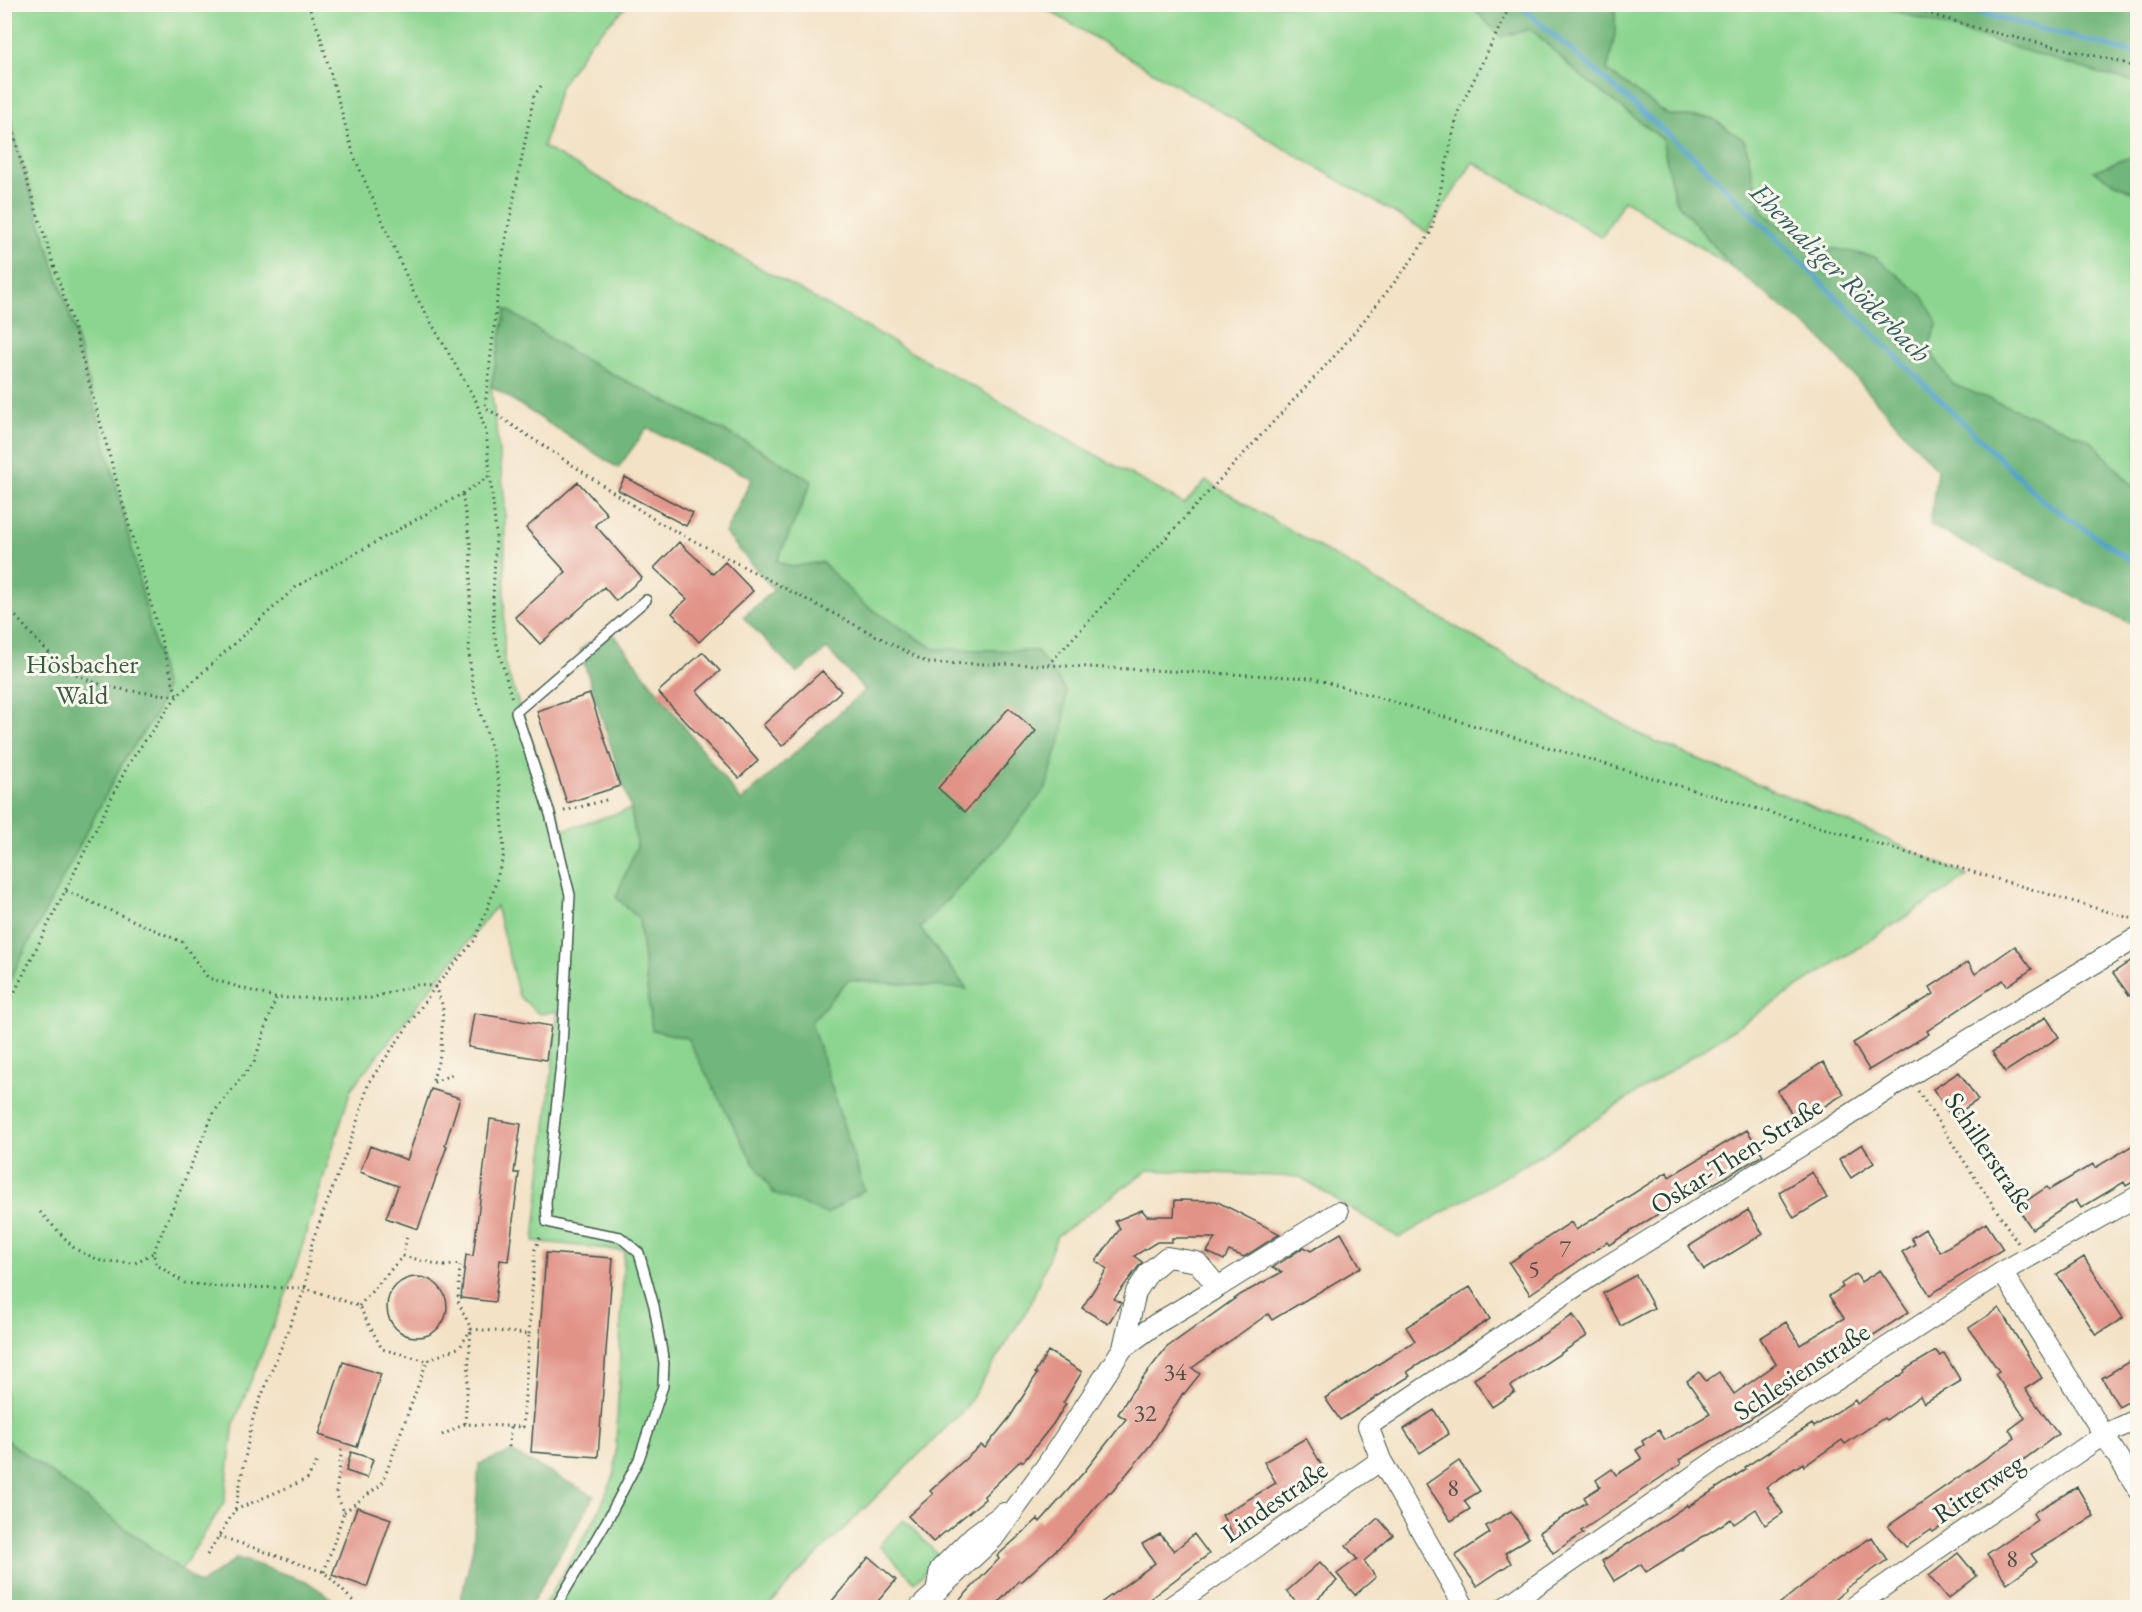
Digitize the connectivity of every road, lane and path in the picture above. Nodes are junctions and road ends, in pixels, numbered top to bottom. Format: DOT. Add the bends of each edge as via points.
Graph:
graph roads {
  1 [pos="308,4"];
  2 [pos="1511,4"];
  3 [pos="1897,4"];
  4 [pos="2138,69"];
  5 [pos="541,86"];
  6 [pos="4,93"];
  7 [pos="491,475"];
  8 [pos="462,494"];
  9 [pos="646,600"];
  10 [pos="4,603"];
  11 [pos="1048,665"];
  12 [pos="177,696"];
  13 [pos="516,712"];
  14 [pos="609,799"];
  15 [pos="550,814"];
  16 [pos="65,891"];
  17 [pos="2138,920"];
  18 [pos="2138,937"];
  19 [pos="435,987"];
  20 [pos="276,998"];
  21 [pos="4,1013"];
  22 [pos="453,1074"];
  23 [pos="1909,1076"];
  24 [pos="2138,1196"];
  25 [pos="40,1212"];
  26 [pos="1338,1212"];
  27 [pos="547,1222"];
  28 [pos="406,1236"];
  29 [pos="153,1254"];
  30 [pos="403,1256"];
  31 [pos="2027,1257"];
  32 [pos="2002,1272"];
  33 [pos="1218,1287"];
  34 [pos="305,1288"];
  35 [pos="359,1306"];
  36 [pos="471,1329"];
  37 [pos="530,1334"];
  38 [pos="1123,1348"];
  39 [pos="427,1361"];
  40 [pos="2138,1419"];
  41 [pos="465,1424"];
  42 [pos="510,1427"];
  43 [pos="442,1435"];
  44 [pos="2103,1435"];
  45 [pos="509,1447"];
  46 [pos="342,1448"];
  47 [pos="318,1460"];
  48 [pos="1381,1460"];
  49 [pos="2138,1489"];
  50 [pos="235,1510"];
  51 [pos="344,1512"];
  52 [pos="219,1536"];
  53 [pos="207,1555"];
  54 [pos="324,1572"];
  55 [pos="360,1608"];
  56 [pos="555,1608"];
  57 [pos="919,1608"];
  58 [pos="1169,1608"];
  59 [pos="1465,1608"];
  60 [pos="1504,1608"];
  61 [pos="1852,1608"];
  1 -- 7 [label="path" via="320,32 354,156 413,291 476,401 486,432"];
  2 -- 11 [label="path" via="1458,112 1431,232 1406,268 1340,350"];
  3 -- 4 [label="path" via="1987,32"];
  5 -- 11 [label="path" via="534,96 501,264 485,407 658,522 928,663"];
  6 -- 12 [label="path"];
  7 -- 8 [label="path"];
  7 -- 13 [label="path" via="496,534 494,634"];
  8 -- 12 [label="path" via="297,586"];
  8 -- 19 [label="path" via="471,548 469,655 474,691 501,793 504,854 475,940"];
  9 -- 13 [label="lane"];
  10 -- 12 [label="path" via="48,653 74,673 101,684"];
  11 -- 17 [label="path" via="1312,678"];
  12 -- 16 [label="path" via="129,763"];
  13 -- 15 [label="lane"];
  14 -- 15 [label="path"];
  15 -- 27 [label="lane" via="570,895"];
  16 -- 20 [label="path" via="182,942 208,978"];
  16 -- 21 [label="path"];
  18 -- 23 [label="street, Oskar-Then-Straße"];
  19 -- 20 [label="path" via="420,984 371,998"];
  19 -- 22 [label="path" via="443,1006 441,1052 432,1083"];
  19 -- 34 [label="path" via="369,1082 312,1242"];
  20 -- 29 [label="path" via="254,1062 214,1112"];
  23 -- 31 [label="path, Schillerstraße"];
  23 -- 48 [label="street, Oskar-Then-Straße" via="1599,1271 1368,1426"];
  24 -- 31 [label="street, Schlesienstraße"];
  25 -- 29 [label="path" via="75,1249 101,1262 135,1263"];
  26 -- 33 [label="street"];
  27 -- 37 [label="path" via="535,1249"];
  27 -- 56 [label="lane" via="620,1237 639,1253 664,1363 663,1386 639,1459"];
  28 -- 30 [label="path"];
  29 -- 34 [label="path" via="158,1265 185,1282 221,1287"];
  30 -- 35 [label="path"];
  30 -- 36 [label="path" via="445,1266 460,1264 458,1301"];
  31 -- 32 [label="street, Schlesienstraße"];
  32 -- 44 [label="street"];
  32 -- 60 [label="street, Schlesienstraße" via="1752,1435"];
  33 -- 38 [label="street"];
  33 -- 38 [label="street" via="1197,1262 1167,1257 1149,1272 1136,1292"];
  34 -- 35 [label="path"];
  34 -- 50 [label="path" via="252,1417"];
  35 -- 39 [label="path" via="382,1348"];
  36 -- 37 [label="path"];
  36 -- 39 [label="path" via="460,1347"];
  36 -- 41 [label="path"];
  37 -- 42 [label="path" via="523,1427"];
  38 -- 57 [label="street" via="993,1539"];
  39 -- 51 [label="path" via="382,1484"];
  40 -- 44 [label="street, Ritterweg"];
  41 -- 42 [label="path"];
  41 -- 43 [label="path"];
  42 -- 45 [label="path"];
  44 -- 49 [label="street"];
  44 -- 61 [label="street, Ritterweg"];
  46 -- 51 [label="path" via="336,1493"];
  47 -- 50 [label="path" via="307,1479"];
  48 -- 58 [label="street, Lindestraße"];
  48 -- 59 [label="street"];
  50 -- 52 [label="path"];
  51 -- 54 [label="path"];
  52 -- 53 [label="path"];
  52 -- 54 [label="path"];
  54 -- 55 [label="path"];
}
